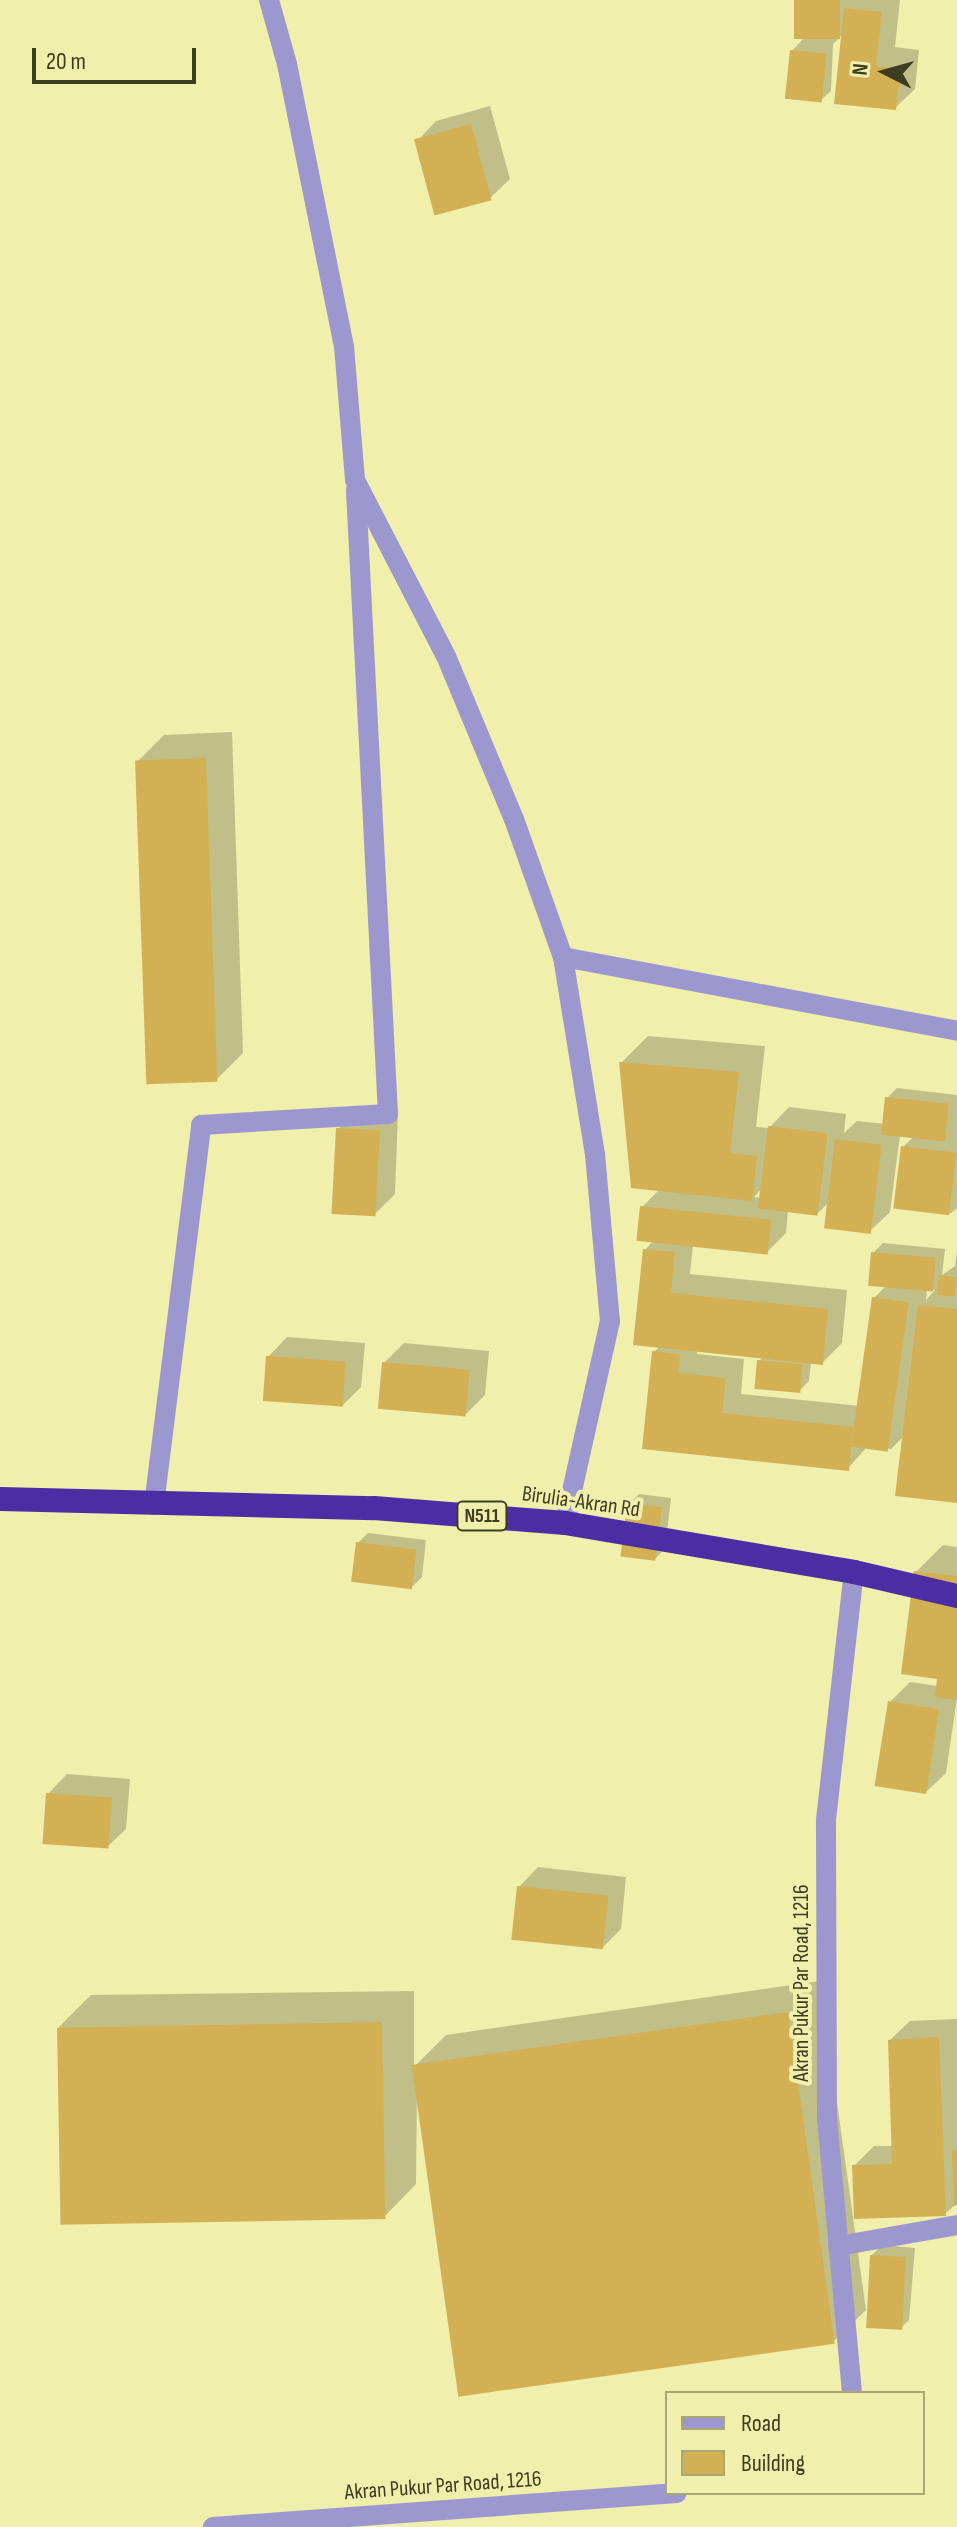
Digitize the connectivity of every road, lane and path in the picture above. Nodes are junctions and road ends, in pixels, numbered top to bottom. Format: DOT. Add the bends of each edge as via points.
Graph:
graph roads {
  1 [pos="269,0"];
  2 [pos="355,480"];
  3 [pos="563,957"];
  4 [pos="957,1031"];
  5 [pos="0,1499"];
  6 [pos="154,1505"];
  7 [pos="565,1523"];
  8 [pos="854,1572"];
  9 [pos="957,1596"];
  10 [pos="957,2225"];
  11 [pos="838,2246"];
  12 [pos="852,2391"];
  13 [pos="665,2494"];
  14 [pos="213,2527"];
  1 -- 2 [label="street" via="287,64 344,346"];
  2 -- 3 [label="street" via="446,656 514,819"];
  2 -- 6 [label="street" via="388,1114 201,1125"];
  3 -- 4 [label="street"];
  3 -- 7 [label="street" via="595,1154 610,1321"];
  5 -- 6 [label="highway, Birulia-Akran Rd / N511"];
  6 -- 7 [label="highway, Birulia-Akran Rd / N511" via="374,1508"];
  7 -- 8 [label="highway, Birulia-Akran Rd / N511"];
  8 -- 9 [label="highway, Birulia-Akran Rd / N511"];
  8 -- 11 [label="street, Akran Pukur Par Road, 1216" via="826,1820 827,2120"];
  10 -- 11 [label="street"];
  11 -- 12 [label="street, Akran Pukur Par Road, 1216"];
  13 -- 14 [label="street, Akran Pukur Par Road, 1216"];
}
